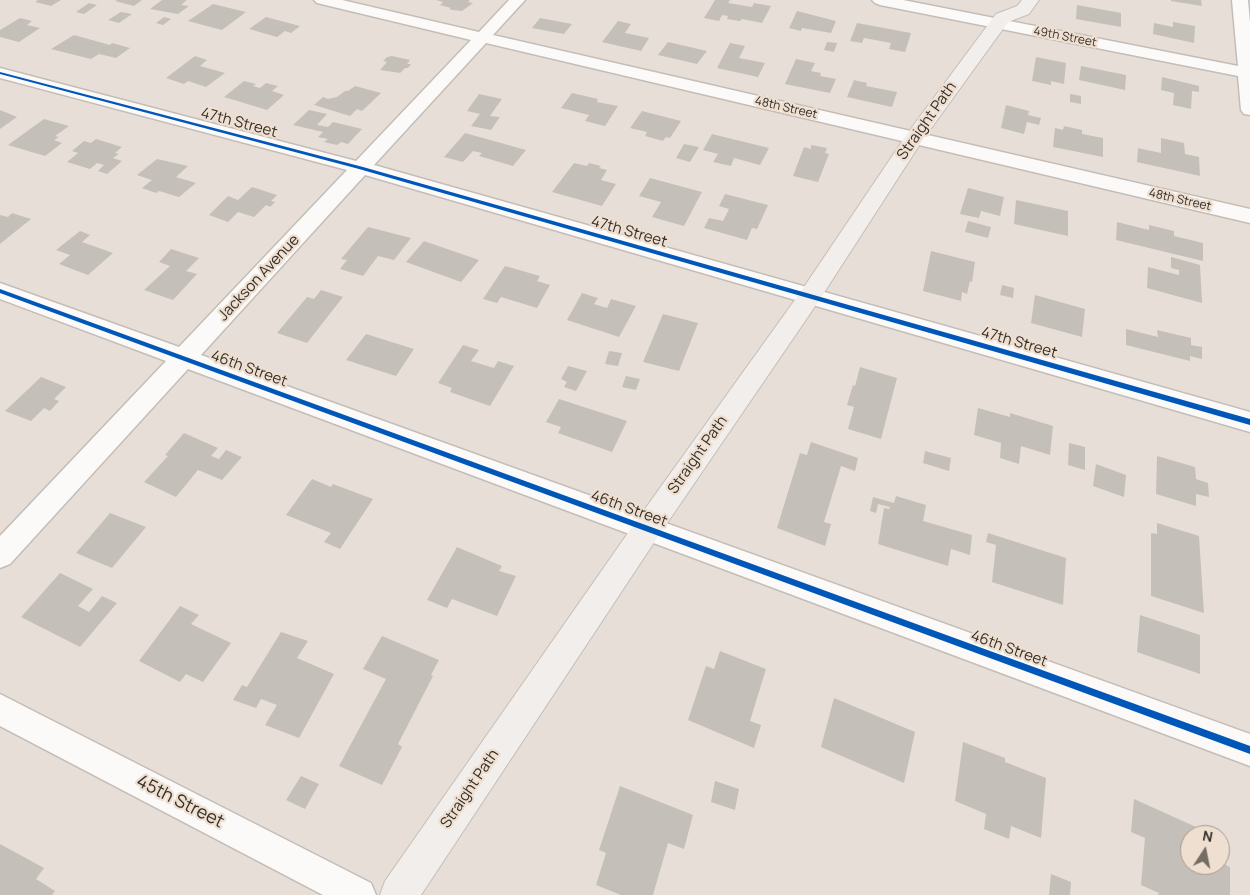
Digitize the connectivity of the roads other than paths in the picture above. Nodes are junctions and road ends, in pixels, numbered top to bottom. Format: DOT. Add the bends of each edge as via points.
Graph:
graph roads {
  1 [pos="322,0"];
  2 [pos="517,0"];
  3 [pos="880,0"];
  4 [pos="1031,0"];
  5 [pos="1240,0"];
  6 [pos="1001,14"];
  7 [pos="482,37"];
  8 [pos="0,73"];
  9 [pos="1248,73"];
  10 [pos="1250,110"];
  11 [pos="914,138"];
  12 [pos="361,168"];
  13 [pos="1250,216"];
  14 [pos="0,291"];
  15 [pos="810,296"];
  16 [pos="183,358"];
  17 [pos="1250,422"];
  18 [pos="647,529"];
  19 [pos="0,555"];
  20 [pos="0,709"];
  21 [pos="1250,750"];
  22 [pos="359,895"];
  23 [pos="399,895"];
  1 -- 7 [label="street, 48th Street"];
  2 -- 7 [label="street, Jackson Avenue"];
  3 -- 6 [label="street, 49th Street"];
  4 -- 6 [label="main road" via="1023,10"];
  5 -- 9 [label="street"];
  6 -- 9 [label="street, 49th Street"];
  6 -- 11 [label="main road, Straight Path"];
  7 -- 11 [label="street, 48th Street"];
  7 -- 12 [label="street, Jackson Avenue"];
  8 -- 12 [label="street, 47th Street"];
  9 -- 10 [label="street"];
  11 -- 13 [label="street, 48th Street"];
  11 -- 15 [label="main road, Straight Path"];
  12 -- 15 [label="street, 47th Street"];
  12 -- 16 [label="street, Jackson Avenue"];
  14 -- 16 [label="street, 46th Street"];
  15 -- 17 [label="street, 47th Street"];
  15 -- 18 [label="main road, Straight Path"];
  16 -- 18 [label="street, 46th Street"];
  16 -- 19 [label="street, Jackson Avenue"];
  18 -- 21 [label="street, 46th Street"];
  18 -- 23 [label="main road, Straight Path"];
  20 -- 22 [label="street, 45th Street"];
}
